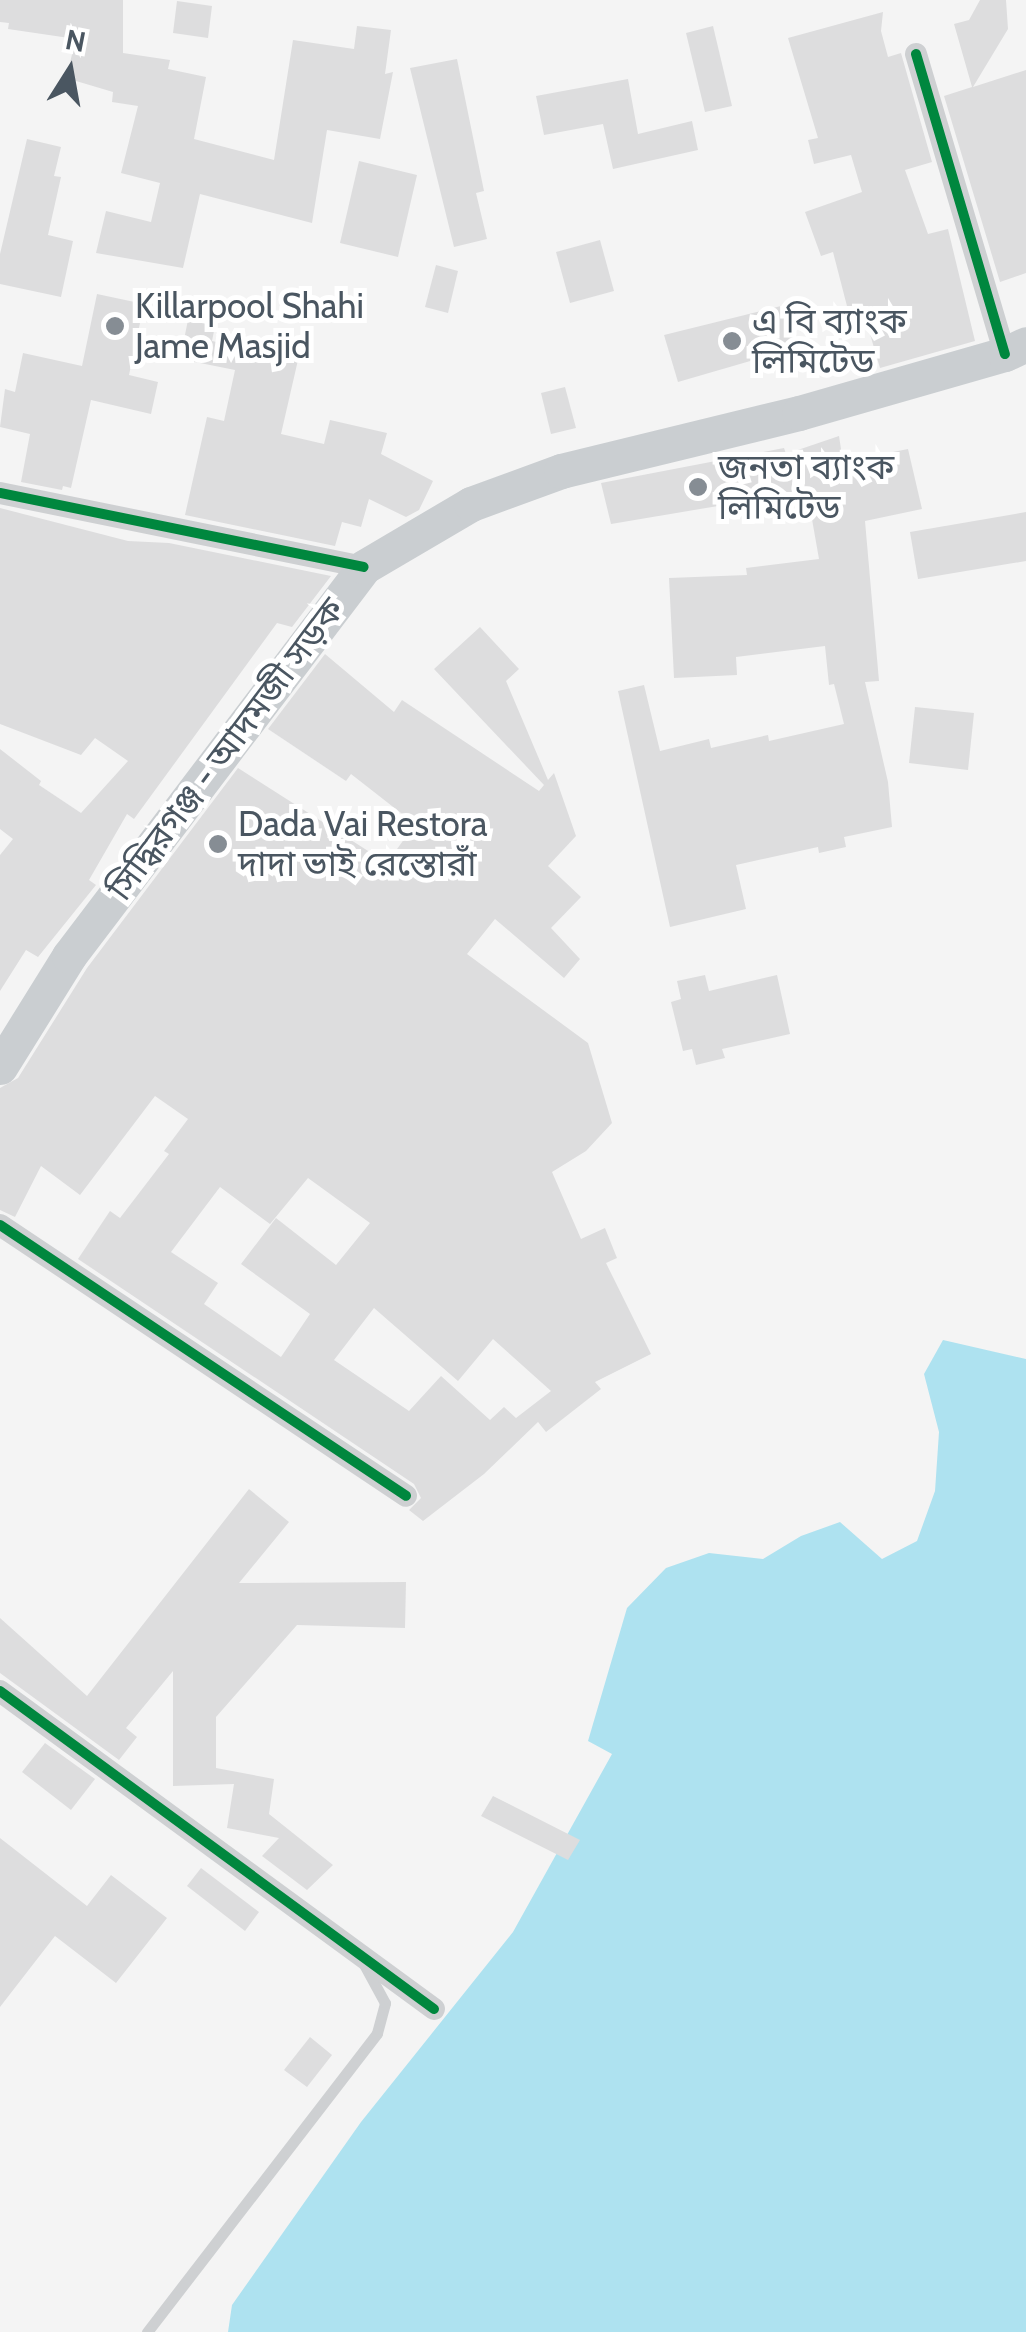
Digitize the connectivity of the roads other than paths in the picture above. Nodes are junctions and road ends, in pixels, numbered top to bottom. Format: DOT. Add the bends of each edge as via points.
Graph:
graph roads {
  1 [pos="916,54"];
  2 [pos="1016,349"];
  3 [pos="0,493"];
  4 [pos="364,567"];
  5 [pos="0,1067"];
  6 [pos="0,1225"];
  7 [pos="406,1496"];
  8 [pos="0,1691"];
  9 [pos="360,1958"];
  10 [pos="434,2009"];
  11 [pos="147,2332"];
  1 -- 2 [label="street"];
  2 -- 4 [label="main road, সিদ্ধিরগঞ্জ - আদমজী সড়ক" via="798,413 561,471 472,504"];
  3 -- 4 [label="street"];
  4 -- 5 [label="main road, সিদ্ধিরগঞ্জ - আদমজী সড়ক" via="68,956"];
  6 -- 7 [label="street"];
  8 -- 9 [label="street"];
  9 -- 10 [label="street"];
  9 -- 11 [label="lane" via="385,2003 377,2033"];
}
